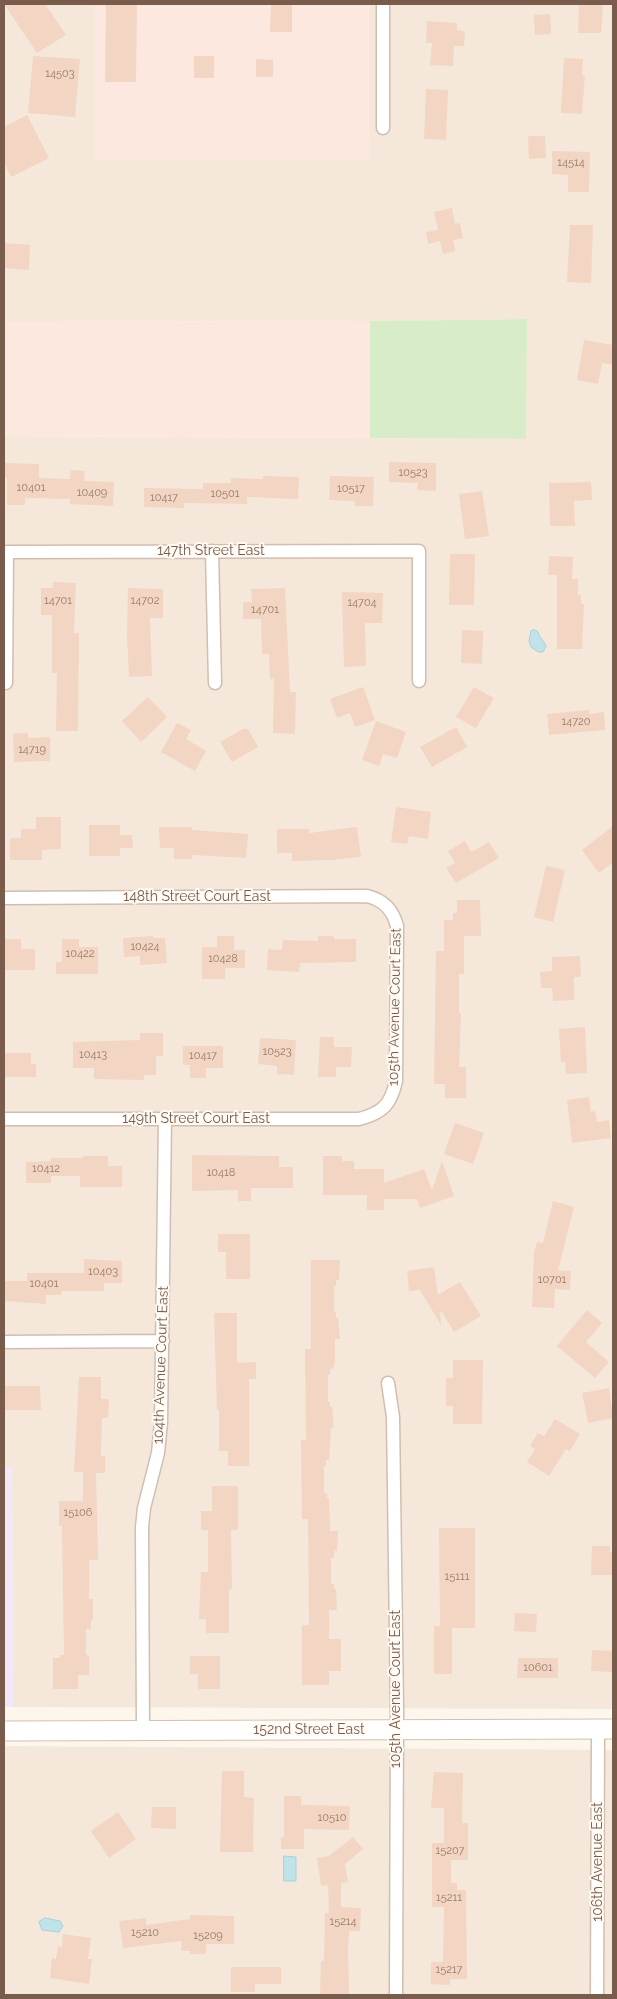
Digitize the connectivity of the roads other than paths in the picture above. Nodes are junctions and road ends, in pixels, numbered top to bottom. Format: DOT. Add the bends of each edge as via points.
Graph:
graph roads {
  1 [pos="383,4"];
  2 [pos="383,128"];
  3 [pos="212,551"];
  4 [pos="5,552"];
  5 [pos="419,681"];
  6 [pos="6,683"];
  7 [pos="214,683"];
  8 [pos="4,898"];
  9 [pos="387,906"];
  10 [pos="384,1107"];
  11 [pos="4,1119"];
  12 [pos="166,1119"];
  13 [pos="163,1341"];
  14 [pos="4,1342"];
  15 [pos="388,1384"];
  16 [pos="606,1729"];
  17 [pos="4,1730"];
  18 [pos="143,1730"];
  19 [pos="397,1730"];
  20 [pos="396,1995"];
  21 [pos="598,1995"];
  1 -- 2 [label="street"];
  3 -- 4 [label="street, 147th Street East"];
  3 -- 5 [label="street, 147th Street East" via="419,551"];
  3 -- 7 [label="street"];
  4 -- 6 [label="street"];
  8 -- 9 [label="street, 148th Street Court East" via="367,896"];
  9 -- 10 [label="street, 105th Avenue Court East" via="397,926 396,1081 393,1094"];
  10 -- 12 [label="street, 149th Street Court East" via="359,1119"];
  11 -- 12 [label="street, 149th Street Court East"];
  12 -- 13 [label="street, 104th Avenue Court East"];
  13 -- 14 [label="street"];
  13 -- 18 [label="street, 104th Avenue Court East" via="158,1452 142,1527"];
  15 -- 19 [label="street, 105th Avenue Court East" via="393,1427"];
  16 -- 19 [label="main road, 152nd Street East"];
  16 -- 21 [label="street, 106th Avenue East"];
  17 -- 18 [label="main road, 152nd Street East"];
  18 -- 19 [label="main road, 152nd Street East"];
  19 -- 20 [label="street, 105th Avenue Court East"];
}
